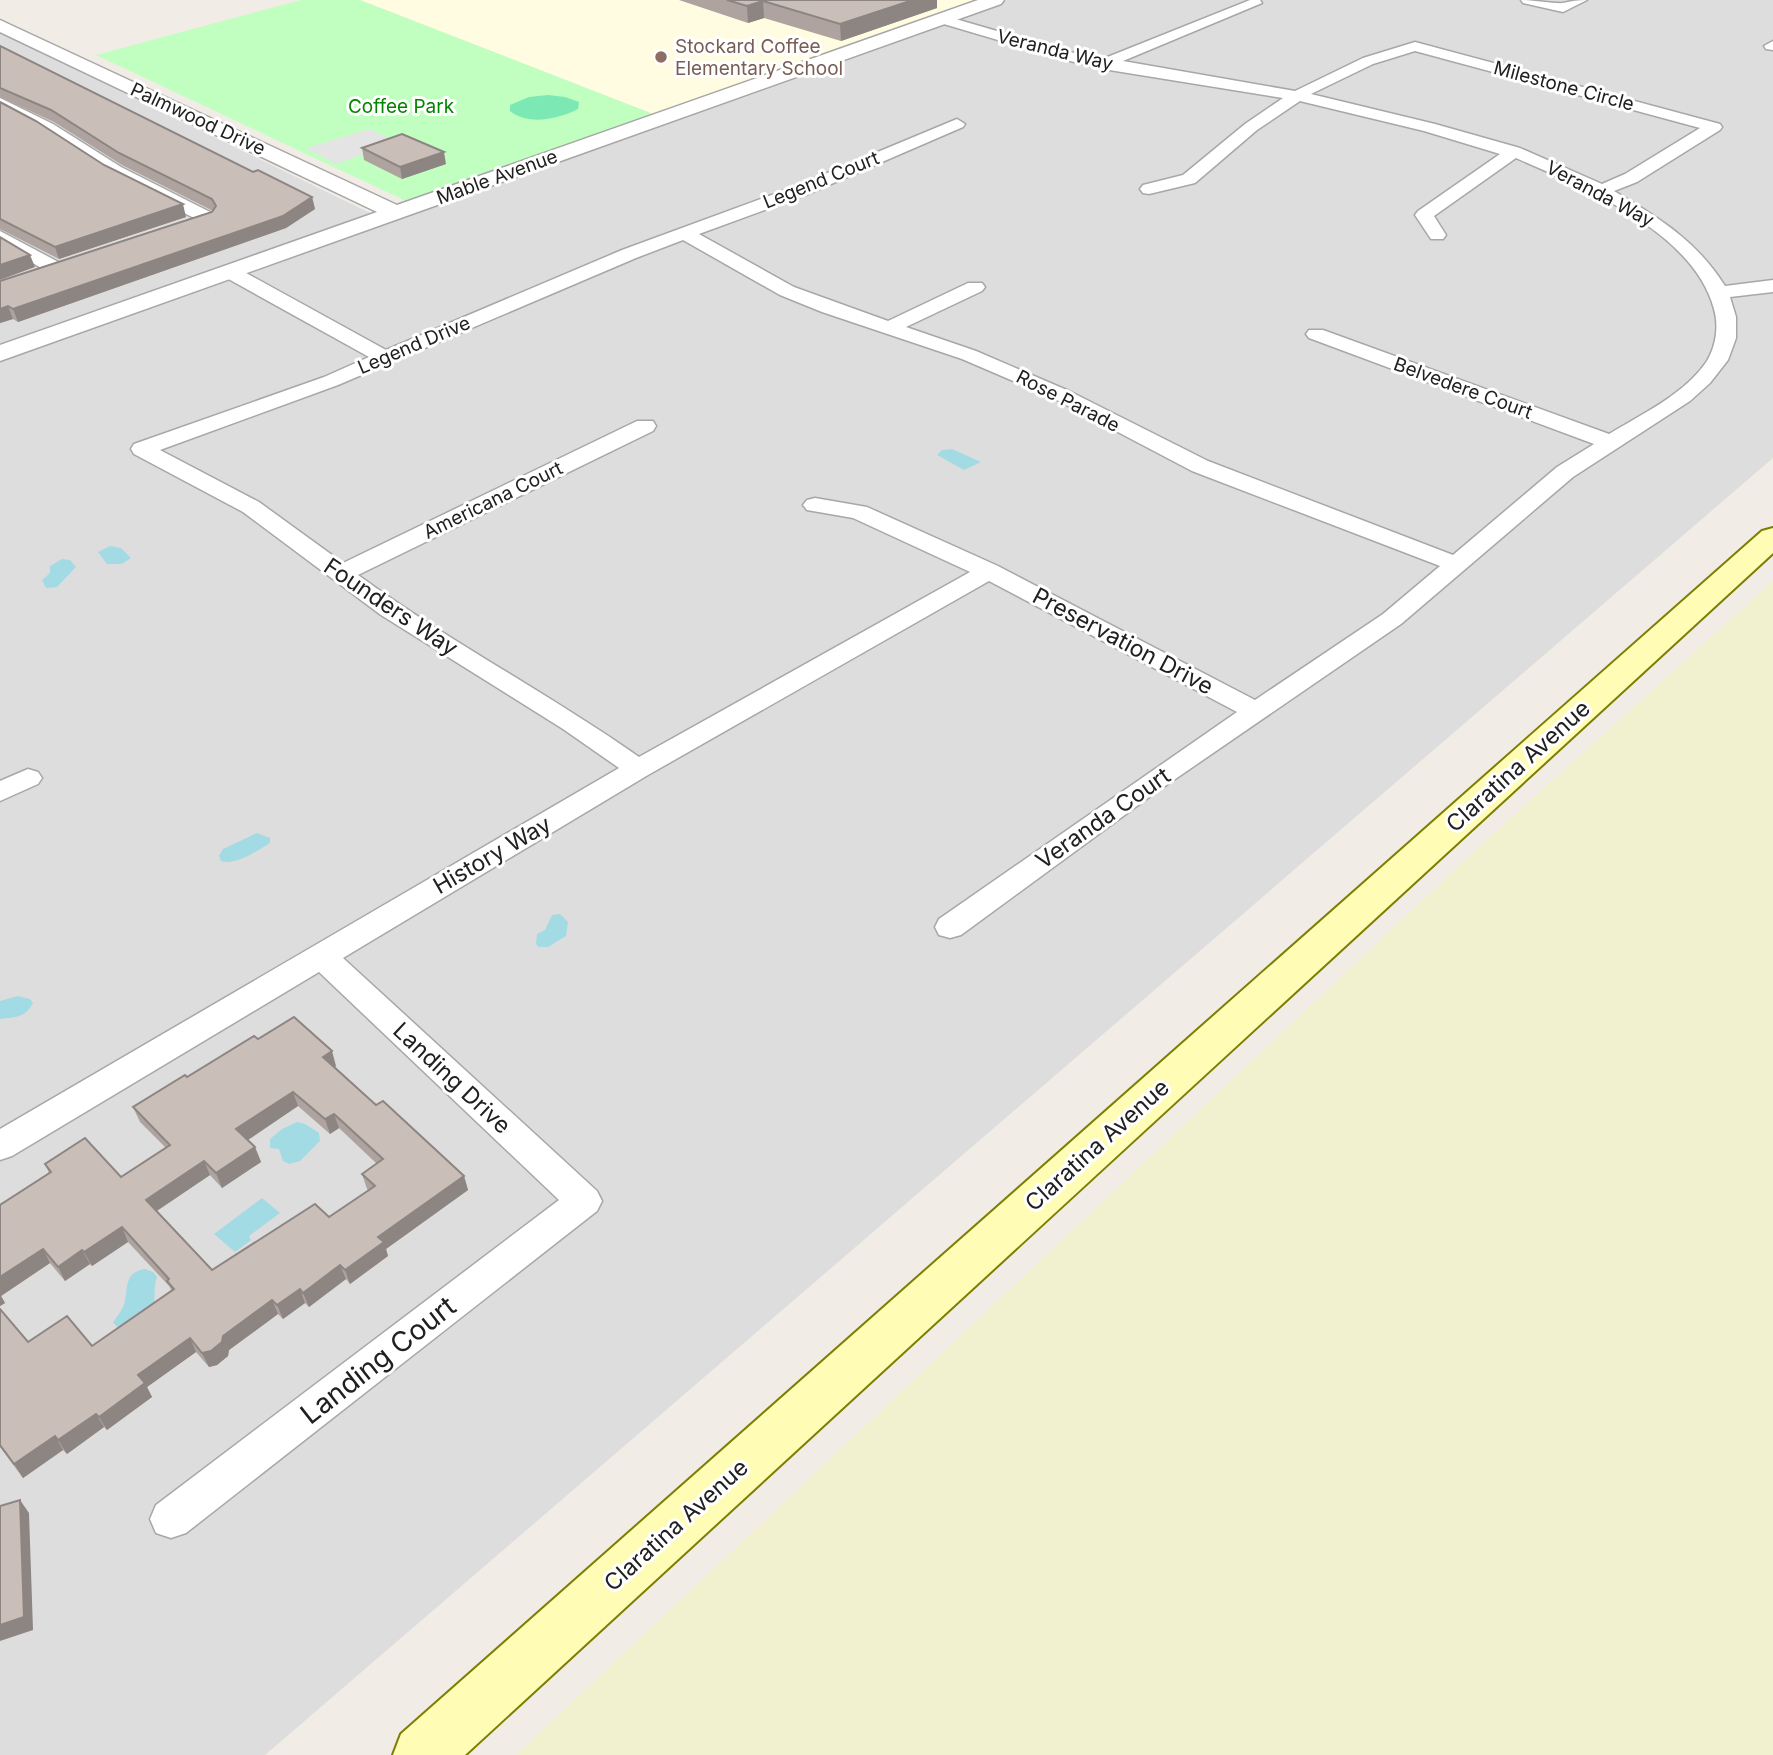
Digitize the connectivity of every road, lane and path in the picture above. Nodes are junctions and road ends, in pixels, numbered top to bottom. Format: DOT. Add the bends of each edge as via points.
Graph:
graph roads {
  1 [pos="995,0"];
  2 [pos="1528,0"];
  3 [pos="1580,0"];
  4 [pos="1255,3"];
  5 [pos="942,19"];
  6 [pos="0,25"];
  7 [pos="1103,64"];
  8 [pos="1295,96"];
  9 [pos="0,103"];
  10 [pos="957,124"];
  11 [pos="1514,152"];
  12 [pos="1149,190"];
  13 [pos="1602,190"];
  14 [pos="397,213"];
  15 [pos="183,226"];
  16 [pos="683,233"];
  17 [pos="1437,235"];
  18 [pos="0,236"];
  19 [pos="230,272"];
  20 [pos="34,277"];
  21 [pos="975,286"];
  22 [pos="1773,286"];
  23 [pos="1719,292"];
  24 [pos="889,328"];
  25 [pos="1316,334"];
  26 [pos="0,354"];
  27 [pos="386,358"];
  28 [pos="645,426"];
  29 [pos="1609,442"];
  30 [pos="142,449"];
  31 [pos="815,505"];
  32 [pos="1773,537"];
  33 [pos="1456,564"];
  34 [pos="989,571"];
  35 [pos="340,574"];
  36 [pos="1256,712"];
  37 [pos="638,769"];
  38 [pos="28,778"];
  39 [pos="0,792"];
  40 [pos="950,927"];
  41 [pos="320,955"];
  42 [pos="0,1146"];
  43 [pos="584,1201"];
  44 [pos="171,1519"];
  45 [pos="422,1755"];
  1 -- 5 [label="street, Mable Avenue"];
  2 -- 3 [label="street" via="1563,8"];
  4 -- 7 [label="street"];
  5 -- 7 [label="street, Veranda Way"];
  5 -- 14 [label="street, Mable Avenue"];
  6 -- 14 [label="street, Palmwood Drive"];
  7 -- 8 [label="street, Veranda Way"];
  8 -- 11 [label="street, Veranda Way"];
  8 -- 12 [label="street" via="1229,143 1189,179"];
  8 -- 13 [label="street, Milestone Circle" via="1340,72 1415,46 1714,127 1631,178"];
  9 -- 15 [label="street" via="208,218"];
  10 -- 16 [label="street, Legend Court" via="802,190"];
  11 -- 13 [label="street, Veranda Way"];
  11 -- 17 [label="street" via="1424,215"];
  13 -- 23 [label="street, Veranda Way" via="1687,248"];
  14 -- 19 [label="street, Mable Avenue"];
  16 -- 24 [label="street, Rose Parade" via="787,291"];
  16 -- 27 [label="street, Legend Drive"];
  18 -- 20 [label="street" via="64,267"];
  19 -- 26 [label="street, Mable Avenue"];
  19 -- 27 [label="street"];
  21 -- 24 [label="street"];
  22 -- 23 [label="street"];
  23 -- 29 [label="street, Veranda Way" via="1726,338 1718,360 1683,397"];
  24 -- 33 [label="street, Rose Parade" via="1016,374 1200,466"];
  25 -- 29 [label="street, Belvedere Court"];
  27 -- 30 [label="street, Legend Drive"];
  28 -- 35 [label="street, Americana Court"];
  29 -- 33 [label="street, Veranda Way" via="1565,472"];
  30 -- 35 [label="street, Founders Way" via="251,507"];
  31 -- 34 [label="street, Preservation Drive" via="859,512"];
  32 -- 45 [label="main road, Claratina Avenue"];
  33 -- 36 [label="street, Veranda Way" via="1392,619"];
  34 -- 36 [label="street, Preservation Drive"];
  34 -- 37 [label="street, History Way"];
  35 -- 37 [label="street, Founders Way"];
  36 -- 40 [label="street, Veranda Court"];
  37 -- 41 [label="street, History Way"];
  38 -- 39 [label="street"];
  41 -- 42 [label="street, History Way"];
  41 -- 43 [label="street, Landing Drive"];
  43 -- 44 [label="street, Landing Court"];
}
